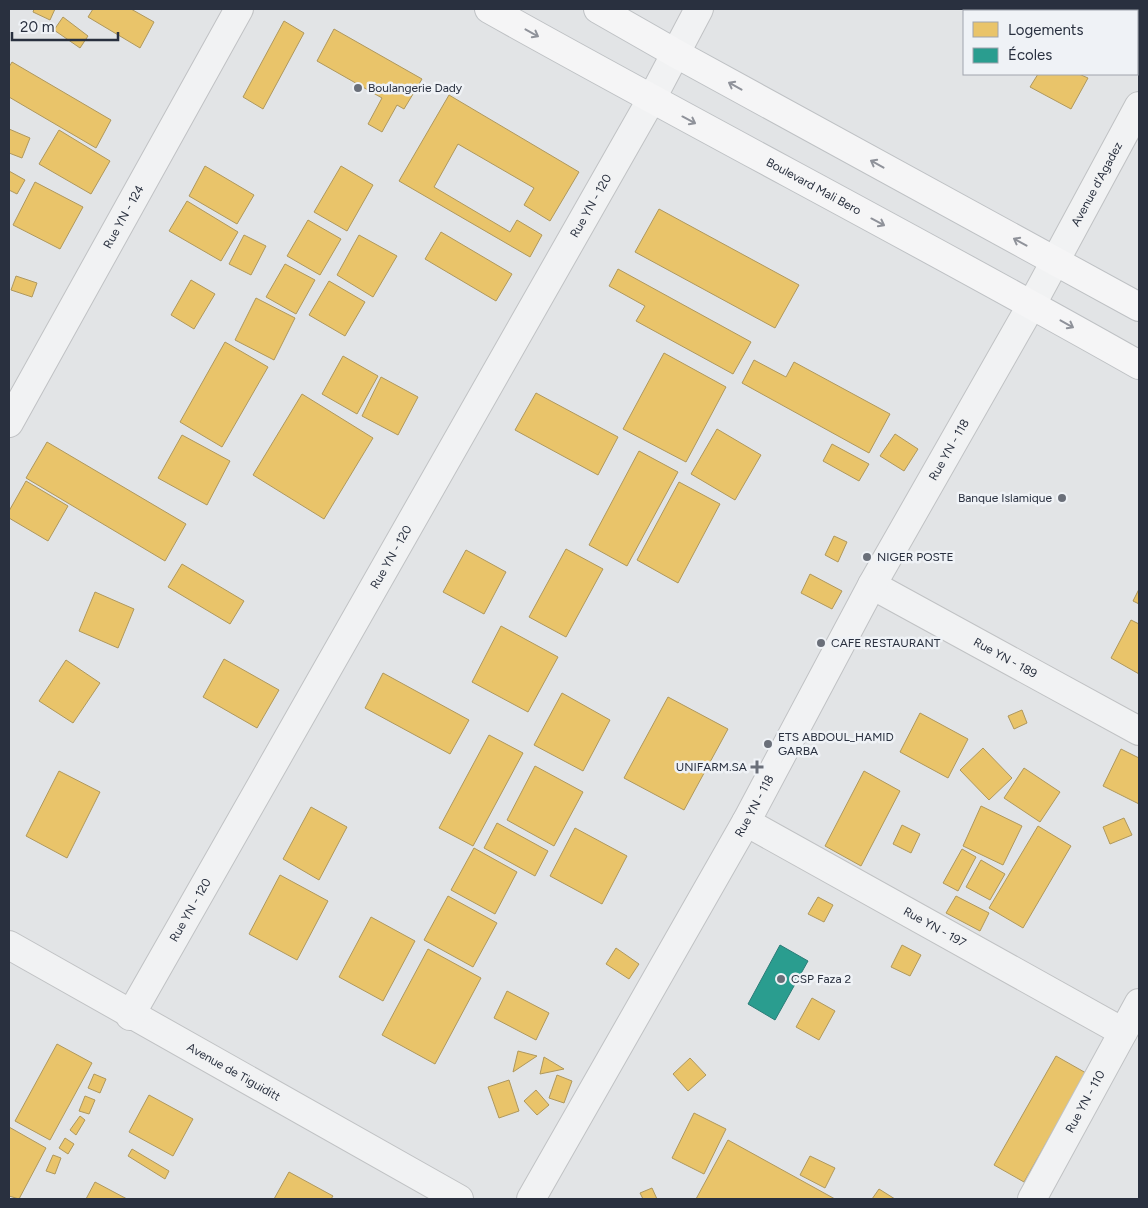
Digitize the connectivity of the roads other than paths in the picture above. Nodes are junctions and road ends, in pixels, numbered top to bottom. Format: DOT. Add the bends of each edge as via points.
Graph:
graph roads {
  1 [pos="238,9"];
  2 [pos="489,9"];
  3 [pos="598,9"];
  4 [pos="699,9"];
  5 [pos="675,53"];
  6 [pos="651,100"];
  7 [pos="1139,106"];
  8 [pos="1055,261"];
  9 [pos="1032,304"];
  10 [pos="1139,307"];
  11 [pos="1139,365"];
  12 [pos="9,423"];
  13 [pos="872,585"];
  14 [pos="1139,731"];
  15 [pos="746,822"];
  16 [pos="9,945"];
  17 [pos="1139,1003"];
  18 [pos="130,1016"];
  19 [pos="1123,1032"];
  20 [pos="458,1199"];
  21 [pos="531,1199"];
  22 [pos="1032,1199"];
  1 -- 12 [label="street, Rue YN - 124"];
  2 -- 6 [label="main road, Boulevard Mali Bero, one-way"];
  3 -- 5 [label="main road"];
  4 -- 5 [label="street, Rue YN - 120"];
  5 -- 6 [label="street, Rue YN - 120"];
  8 -- 5 [label="main road, one-way"];
  6 -- 9 [label="main road, Boulevard Mali Bero, one-way"];
  6 -- 18 [label="street, Rue YN - 120"];
  7 -- 8 [label="street, Avenue d'Agadez"];
  8 -- 9 [label="street, Avenue d'Agadez"];
  8 -- 10 [label="main road"];
  9 -- 11 [label="main road, Boulevard Mali Bero, one-way"];
  9 -- 13 [label="street, Rue YN - 118"];
  13 -- 14 [label="street, Rue YN - 189"];
  13 -- 15 [label="street, Rue YN - 118"];
  15 -- 19 [label="street, Rue YN - 197"];
  15 -- 21 [label="street, Rue YN - 118"];
  16 -- 18 [label="street, Avenue de Tiguiditt"];
  17 -- 19 [label="street, Rue YN - 110"];
  18 -- 20 [label="street, Avenue de Tiguiditt"];
  19 -- 22 [label="street, Rue YN - 110"];
}
